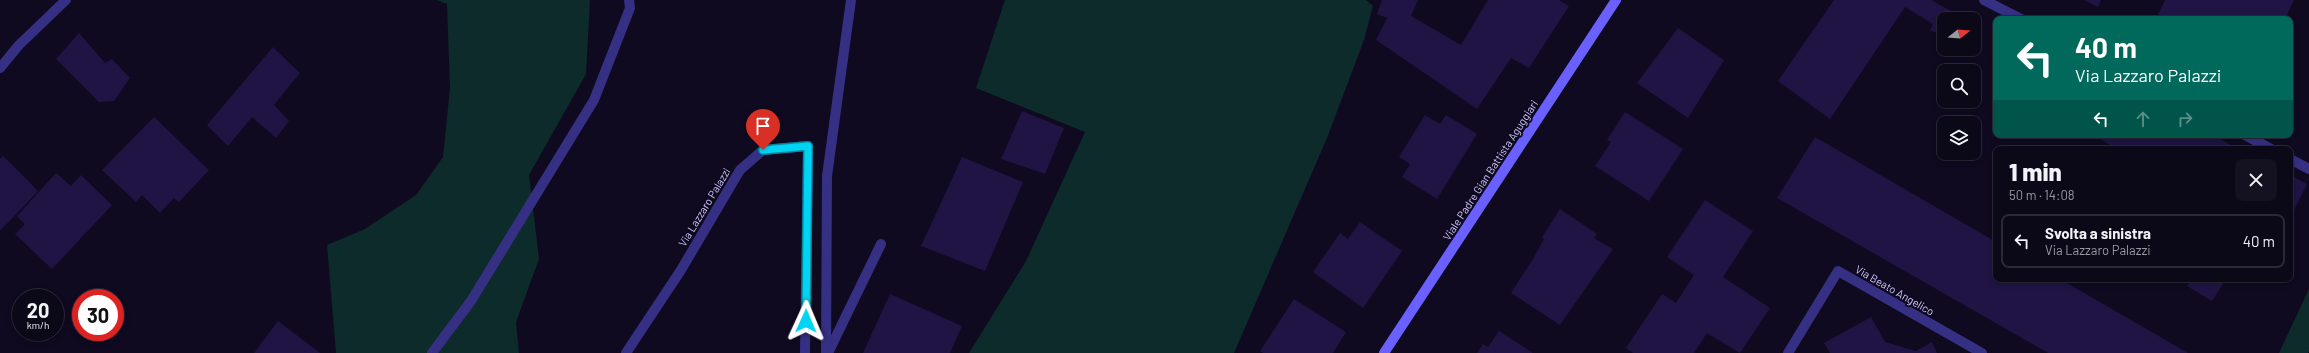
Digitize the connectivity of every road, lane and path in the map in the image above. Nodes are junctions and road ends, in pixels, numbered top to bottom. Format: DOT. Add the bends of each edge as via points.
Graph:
graph roads {
  1 [pos="66,0"];
  2 [pos="628,0"];
  3 [pos="851,0"];
  4 [pos="1616,0"];
  5 [pos="1984,0"];
  6 [pos="2015,16"];
  7 [pos="0,68"];
  8 [pos="2251,138"];
  9 [pos="2265,146"];
  10 [pos="2293,161"];
  11 [pos="2309,169"];
  12 [pos="881,244"];
  13 [pos="432,353"];
  14 [pos="626,353"];
  15 [pos="805,353"];
  16 [pos="827,353"];
  17 [pos="1384,353"];
  18 [pos="1788,353"];
  19 [pos="1982,353"];
  1 -- 7 [label="street" via="19,45"];
  2 -- 13 [label="street" via="630,8 594,100 471,301"];
  3 -- 16 [label="street" via="827,176"];
  4 -- 17 [label="main road, Viale Padre Gian Battista Aguggiari"];
  5 -- 6 [label="street"];
  8 -- 9 [label="street"];
  10 -- 11 [label="street"];
  12 -- 16 [label="street"];
  14 -- 15 [label="street, Via Lazzaro Palazzi" via="681,270 740,170 763,150 808,146"];
  18 -- 19 [label="street, Via Beato Angelico" via="1838,272"];
}
